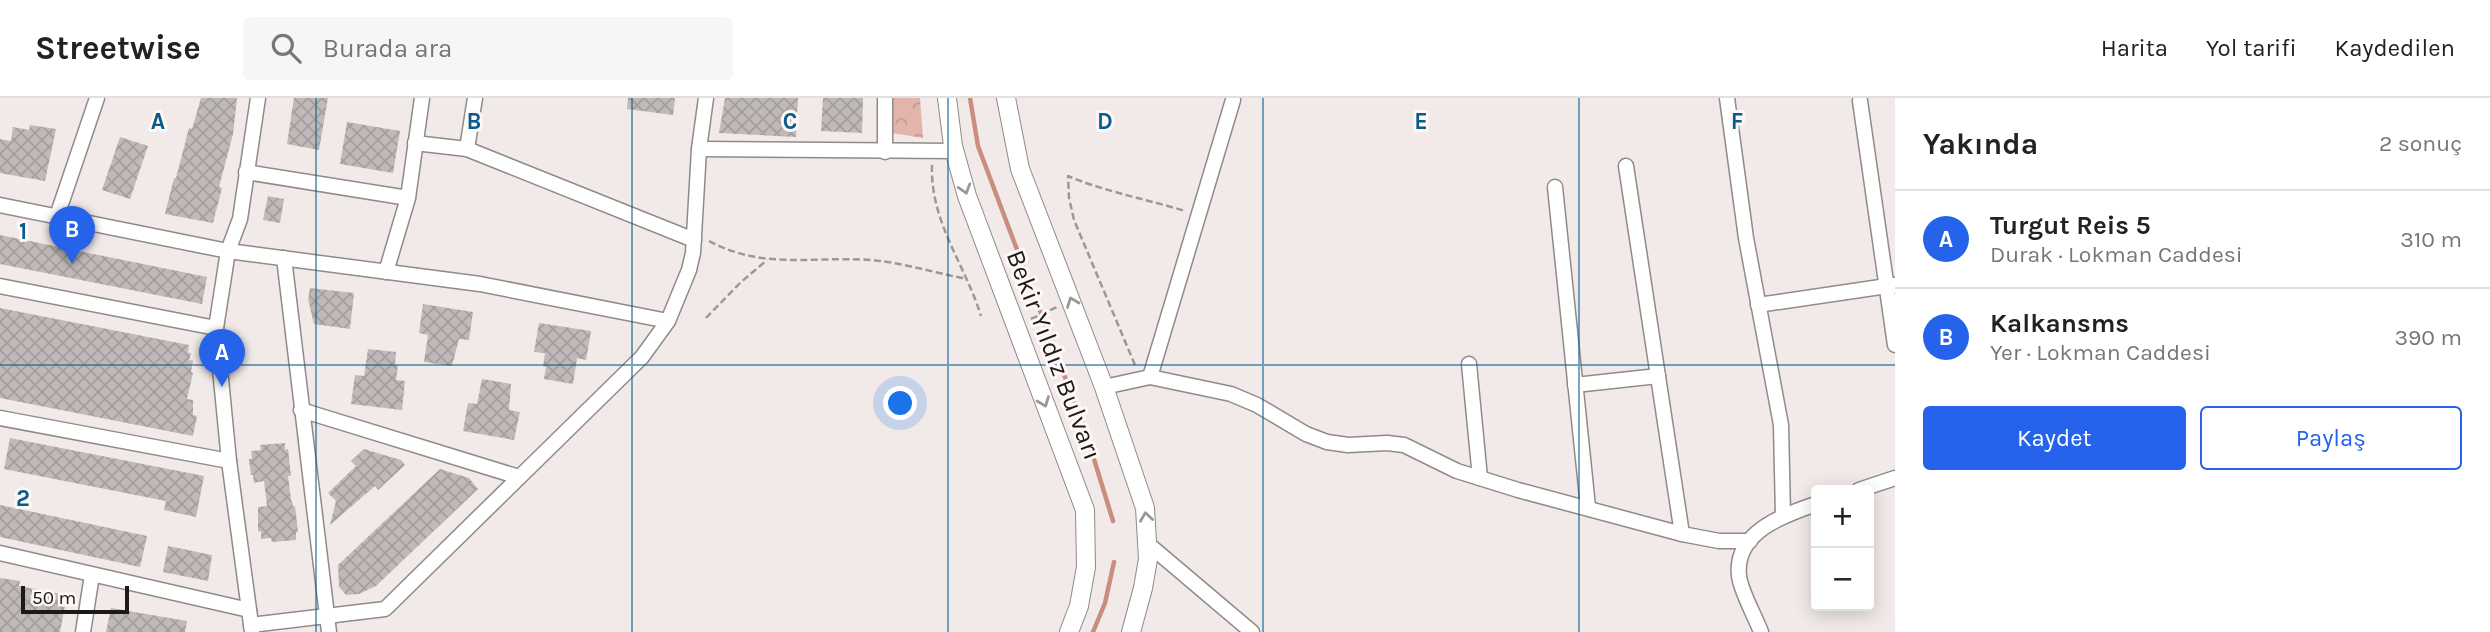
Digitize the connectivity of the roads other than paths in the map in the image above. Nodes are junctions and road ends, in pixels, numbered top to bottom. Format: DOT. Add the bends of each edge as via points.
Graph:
graph roads {
  1 [pos="97,98"];
  2 [pos="258,98"];
  3 [pos="422,98"];
  4 [pos="475,98"];
  5 [pos="706,98"];
  6 [pos="885,98"];
  7 [pos="947,98"];
  8 [pos="1006,98"];
  9 [pos="1727,98"];
  10 [pos="1233,100"];
  11 [pos="1860,101"];
  12 [pos="415,143"];
  13 [pos="467,149"];
  14 [pos="699,149"];
  15 [pos="954,151"];
  16 [pos="886,152"];
  17 [pos="1626,166"];
  18 [pos="246,172"];
  19 [pos="1555,187"];
  20 [pos="408,198"];
  21 [pos="0,205"];
  22 [pos="57,216"];
  23 [pos="694,235"];
  24 [pos="228,251"];
  25 [pos="284,258"];
  26 [pos="386,272"];
  27 [pos="1891,285"];
  28 [pos="0,286"];
  29 [pos="1758,305"];
  30 [pos="668,321"];
  31 [pos="216,328"];
  32 [pos="1895,345"];
  33 [pos="1469,364"];
  34 [pos="1658,376"];
  35 [pos="1145,378"];
  36 [pos="1575,385"];
  37 [pos="1104,387"];
  38 [pos="301,410"];
  39 [pos="0,418"];
  40 [pos="229,461"];
  41 [pos="519,477"];
  42 [pos="1480,478"];
  43 [pos="1895,478"];
  44 [pos="1874,485"];
  45 [pos="1811,506"];
  46 [pos="1588,508"];
  47 [pos="1783,516"];
  48 [pos="1682,534"];
  49 [pos="1750,541"];
  50 [pos="1149,544"];
  51 [pos="0,553"];
  52 [pos="93,575"];
  53 [pos="327,616"];
  54 [pos="251,623"];
  55 [pos="83,632"];
  56 [pos="329,632"];
  57 [pos="1069,632"];
  58 [pos="1131,632"];
  59 [pos="1252,632"];
  60 [pos="1761,632"];
  1 -- 22 [label="street"];
  2 -- 18 [label="street"];
  3 -- 12 [label="street"];
  4 -- 13 [label="street"];
  5 -- 14 [label="street"];
  6 -- 16 [label="street"];
  7 -- 15 [label="main road, Bekir Yıldız Bulvarı"];
  37 -- 8 [label="main road, Bekir Yıldız Bulvarı, one-way" via="1020,169"];
  9 -- 29 [label="street"];
  10 -- 35 [label="street"];
  11 -- 27 [label="street"];
  12 -- 13 [label="street"];
  12 -- 20 [label="street"];
  13 -- 23 [label="street"];
  14 -- 16 [label="street"];
  14 -- 23 [label="street"];
  15 -- 16 [label="street"];
  15 -- 57 [label="main road, Bekir Yıldız Bulvarı, one-way" via="977,226 1085,510 1086,567"];
  17 -- 34 [label="street"];
  18 -- 20 [label="street"];
  18 -- 24 [label="street" via="240,219"];
  19 -- 36 [label="street"];
  20 -- 26 [label="street"];
  21 -- 22 [label="street"];
  22 -- 24 [label="street"];
  23 -- 30 [label="street" via="686,279"];
  24 -- 25 [label="street"];
  24 -- 31 [label="street"];
  25 -- 26 [label="street"];
  25 -- 38 [label="street"];
  26 -- 30 [label="street" via="480,284"];
  27 -- 29 [label="street"];
  27 -- 32 [label="street"];
  28 -- 31 [label="street"];
  29 -- 47 [label="street" via="1781,425"];
  30 -- 41 [label="street" via="642,357"];
  31 -- 40 [label="street"];
  33 -- 42 [label="street"];
  34 -- 36 [label="street"];
  34 -- 48 [label="street"];
  35 -- 37 [label="street"];
  35 -- 42 [label="street" via="1245,399 1327,442 1404,444"];
  36 -- 46 [label="street"];
  50 -- 37 [label="main road, Bekir Yıldız Bulvarı, one-way" via="1145,508"];
  38 -- 41 [label="street"];
  38 -- 53 [label="street"];
  39 -- 40 [label="street"];
  40 -- 54 [label="street"];
  41 -- 53 [label="street" via="385,609"];
  42 -- 46 [label="street"];
  43 -- 44 [label="street"];
  45 -- 47 [label="street"];
  46 -- 48 [label="street"];
  47 -- 49 [label="street"];
  48 -- 49 [label="street"];
  49 -- 60 [label="street" via="1739,578"];
  50 -- 58 [label="main road, Bekir Yıldız Bulvarı"];
  50 -- 59 [label="street"];
  51 -- 52 [label="street"];
  52 -- 54 [label="street"];
  52 -- 55 [label="street"];
  53 -- 54 [label="street"];
  53 -- 56 [label="street"];
}
